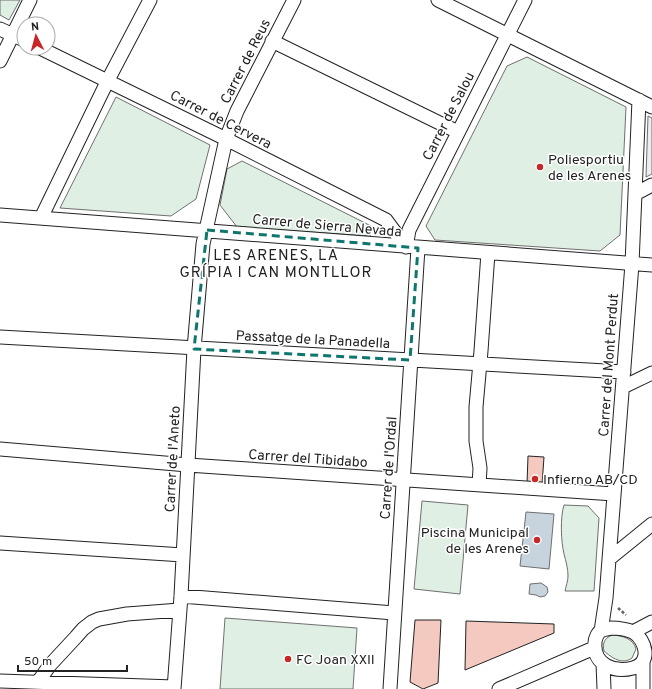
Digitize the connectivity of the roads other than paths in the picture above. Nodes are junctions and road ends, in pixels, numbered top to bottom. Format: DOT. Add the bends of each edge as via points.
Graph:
graph roads {
  1 [pos="30,0"];
  2 [pos="150,0"];
  3 [pos="294,0"];
  4 [pos="438,0"];
  5 [pos="525,0"];
  6 [pos="25,16"];
  7 [pos="0,29"];
  8 [pos="507,34"];
  9 [pos="16,37"];
  10 [pos="16,41"];
  11 [pos="272,41"];
  12 [pos="56,56"];
  13 [pos="0,61"];
  14 [pos="108,80"];
  15 [pos="639,100"];
  16 [pos="652,107"];
  17 [pos="458,132"];
  18 [pos="226,139"];
  19 [pos="652,185"];
  20 [pos="635,194"];
  21 [pos="0,215"];
  22 [pos="41,218"];
  23 [pos="386,220"];
  24 [pos="206,230"];
  25 [pos="409,230"];
  26 [pos="412,248"];
  27 [pos="488,253"];
  28 [pos="632,264"];
  29 [pos="652,265"];
  30 [pos="0,337"];
  31 [pos="194,348"];
  32 [pos="410,360"];
  33 [pos="479,364"];
  34 [pos="624,372"];
  35 [pos="652,373"];
  36 [pos="622,387"];
  37 [pos="0,448"];
  38 [pos="188,465"];
  39 [pos="403,480"];
  40 [pos="479,485"];
  41 [pos="614,494"];
  42 [pos="652,524"];
  43 [pos="0,543"];
  44 [pos="183,555"];
  45 [pos="609,559"];
  46 [pos="181,596"];
  47 [pos="180,610"];
  48 [pos="394,614"];
  49 [pos="652,622"];
  50 [pos="601,631"];
  51 [pos="633,632"];
  52 [pos="594,648"];
  53 [pos="647,658"];
  54 [pos="603,663"];
  55 [pos="0,681"];
  56 [pos="38,682"];
  57 [pos="174,688"];
  58 [pos="390,689"];
  59 [pos="499,689"];
  60 [pos="604,689"];
  61 [pos="643,689"];
  1 -- 6 [label="street"];
  2 -- 14 [label="street"];
  3 -- 11 [label="street, Carrer de Reus"];
  4 -- 8 [label="street"];
  5 -- 8 [label="street, Carrer de Salou"];
  7 -- 9 [label="street"];
  8 -- 15 [label="street"];
  8 -- 17 [label="street, Carrer de Salou"];
  10 -- 13 [label="street"];
  11 -- 17 [label="street"];
  11 -- 18 [label="street, Carrer de Reus"];
  12 -- 14 [label="street, Carrer de Cervera"];
  14 -- 18 [label="street, Carrer de Cervera"];
  14 -- 22 [label="street"];
  15 -- 16 [label="street"];
  15 -- 20 [label="street, Carrer del Mont Perdut"];
  17 -- 25 [label="street, Carrer de Salou"];
  18 -- 23 [label="street, Carrer de Cervera"];
  18 -- 24 [label="street, Carrer de Reus"];
  19 -- 20 [label="street"];
  20 -- 28 [label="street, Carrer del Mont Perdut"];
  21 -- 22 [label="street, Carrer de Sierra Nevada"];
  22 -- 24 [label="street, Carrer de Sierra Nevada"];
  23 -- 25 [label="street, Carrer de Cervera"];
  23 -- 26 [label="street, Carrer de Cervera"];
  24 -- 26 [label="street, Carrer de Sierra Nevada"];
  24 -- 31 [label="street, Carrer de l'Aneto"];
  25 -- 26 [label="street, Carrer de Salou"];
  26 -- 27 [label="street, Carrer de Sierra Nevada"];
  26 -- 32 [label="street, Carrer de l'Ordal"];
  27 -- 28 [label="street, Carrer de Sierra Nevada"];
  27 -- 33 [label="street"];
  28 -- 29 [label="street, Carrer de Sierra Nevada"];
  28 -- 34 [label="street, Carrer del Mont Perdut"];
  30 -- 31 [label="street, Passatge de la Panadella"];
  31 -- 32 [label="street, Passatge de la Panadella"];
  31 -- 38 [label="street, Carrer de l'Aneto"];
  32 -- 33 [label="street, Passatge de la Panadella"];
  32 -- 39 [label="street, Carrer de l'Ordal"];
  33 -- 34 [label="street, Passatge de la Panadella"];
  33 -- 40 [label="street" via="476,441 480,468"];
  34 -- 36 [label="street, Carrer del Mont Perdut"];
  35 -- 36 [label="street"];
  36 -- 41 [label="street, Carrer del Mont Perdut"];
  37 -- 38 [label="street, Carrer del Tibidabo"];
  38 -- 39 [label="street, Carrer del Tibidabo"];
  38 -- 44 [label="street, Carrer de l'Aneto"];
  39 -- 40 [label="street, Carrer del Tibidabo"];
  39 -- 48 [label="street, Carrer de l'Ordal"];
  40 -- 41 [label="street, Carrer del Tibidabo"];
  41 -- 45 [label="street, Carrer del Mont Perdut"];
  42 -- 45 [label="street"];
  43 -- 44 [label="street"];
  44 -- 46 [label="street, Carrer de l'Aneto"];
  45 -- 50 [label="street, Carrer del Mont Perdut"];
  46 -- 47 [label="street, Carrer de l'Aneto"];
  46 -- 48 [label="street"];
  47 -- 56 [label="street" via="127,614 92,622 82,629"];
  47 -- 57 [label="street, Carrer de l'Aneto"];
  48 -- 58 [label="street, Carrer de l'Ordal"];
  49 -- 51 [label="street"];
  50 -- 51 [label="street" via="611,628"];
  50 -- 52 [label="street" via="595,638"];
  51 -- 53 [label="street" via="645,647"];
  52 -- 54 [label="street" via="596,657"];
  52 -- 59 [label="street"];
  53 -- 54 [label="street" via="636,667 624,670"];
  53 -- 61 [label="street"];
  54 -- 60 [label="street"];
  55 -- 56 [label="street"];
  56 -- 57 [label="street"];
}
